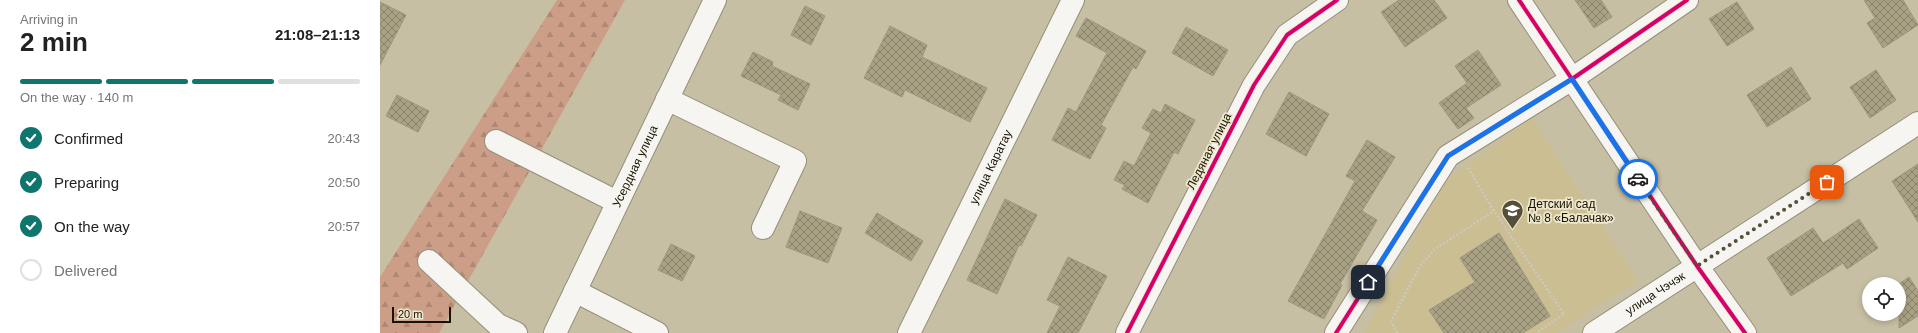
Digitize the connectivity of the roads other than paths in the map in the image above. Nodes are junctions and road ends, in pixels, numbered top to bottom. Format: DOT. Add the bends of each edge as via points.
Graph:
graph roads {
  1 [pos="715,0"];
  2 [pos="1073,0"];
  3 [pos="1337,0"];
  4 [pos="1519,0"];
  5 [pos="1687,0"];
  6 [pos="1572,79"];
  7 [pos="667,99"];
  8 [pos="1918,123"];
  9 [pos="496,141"];
  10 [pos="617,202"];
  11 [pos="763,228"];
  12 [pos="429,261"];
  13 [pos="1697,266"];
  14 [pos="575,291"];
  15 [pos="516,333"];
  16 [pos="555,333"];
  17 [pos="657,333"];
  18 [pos="909,333"];
  19 [pos="1127,333"];
  20 [pos="1336,333"];
  21 [pos="1594,333"];
  22 [pos="1745,333"];
  1 -- 7 [label="street, Усердная улица"];
  2 -- 18 [label="street, улица Каратау"];
  3 -- 19 [label="street, Ледяная улица" via="1287,35 1254,86"];
  4 -- 6 [label="street"];
  5 -- 6 [label="street"];
  6 -- 13 [label="street"];
  6 -- 20 [label="street" via="1448,156"];
  7 -- 10 [label="street, Усердная улица"];
  7 -- 11 [label="street" via="795,161"];
  8 -- 13 [label="street, улица Чэчэк"];
  9 -- 10 [label="street"];
  10 -- 14 [label="street, Усердная улица"];
  12 -- 15 [label="street" via="498,325"];
  13 -- 21 [label="street, улица Чэчэк"];
  13 -- 22 [label="street"];
  14 -- 16 [label="street, Усердная улица"];
  14 -- 17 [label="street"];
}
